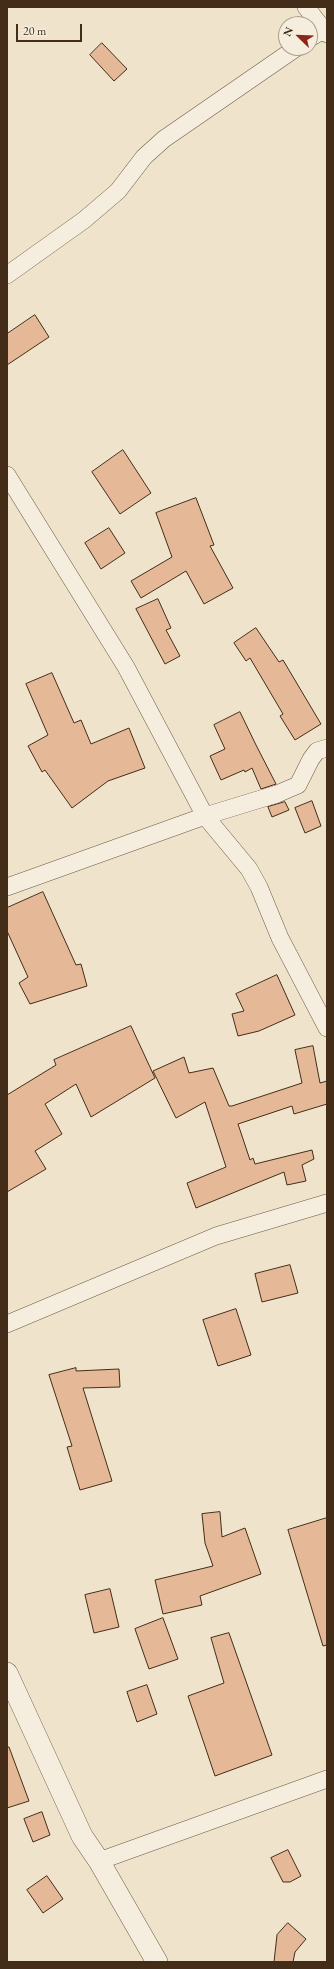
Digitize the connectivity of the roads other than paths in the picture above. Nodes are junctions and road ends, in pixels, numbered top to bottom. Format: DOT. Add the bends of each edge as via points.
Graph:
graph roads {
  1 [pos="306,7"];
  2 [pos="322,32"];
  3 [pos="284,56"];
  4 [pos="7,275"];
  5 [pos="7,475"];
  6 [pos="327,748"];
  7 [pos="205,816"];
  8 [pos="7,887"];
  9 [pos="327,1028"];
  10 [pos="327,1203"];
  11 [pos="7,1324"];
  12 [pos="7,1673"];
  13 [pos="327,1779"];
  14 [pos="99,1861"];
  15 [pos="157,1962"];
  1 -- 2 [label="street"];
  3 -- 4 [label="street" via="164,139 144,157 118,191"];
  5 -- 7 [label="street" via="126,667"];
  6 -- 7 [label="street" via="317,752 311,759 298,785"];
  7 -- 8 [label="street"];
  7 -- 9 [label="street" via="249,869 280,938"];
  10 -- 11 [label="street" via="216,1236"];
  12 -- 14 [label="street" via="82,1836"];
  13 -- 14 [label="street"];
  14 -- 15 [label="street"];
}
